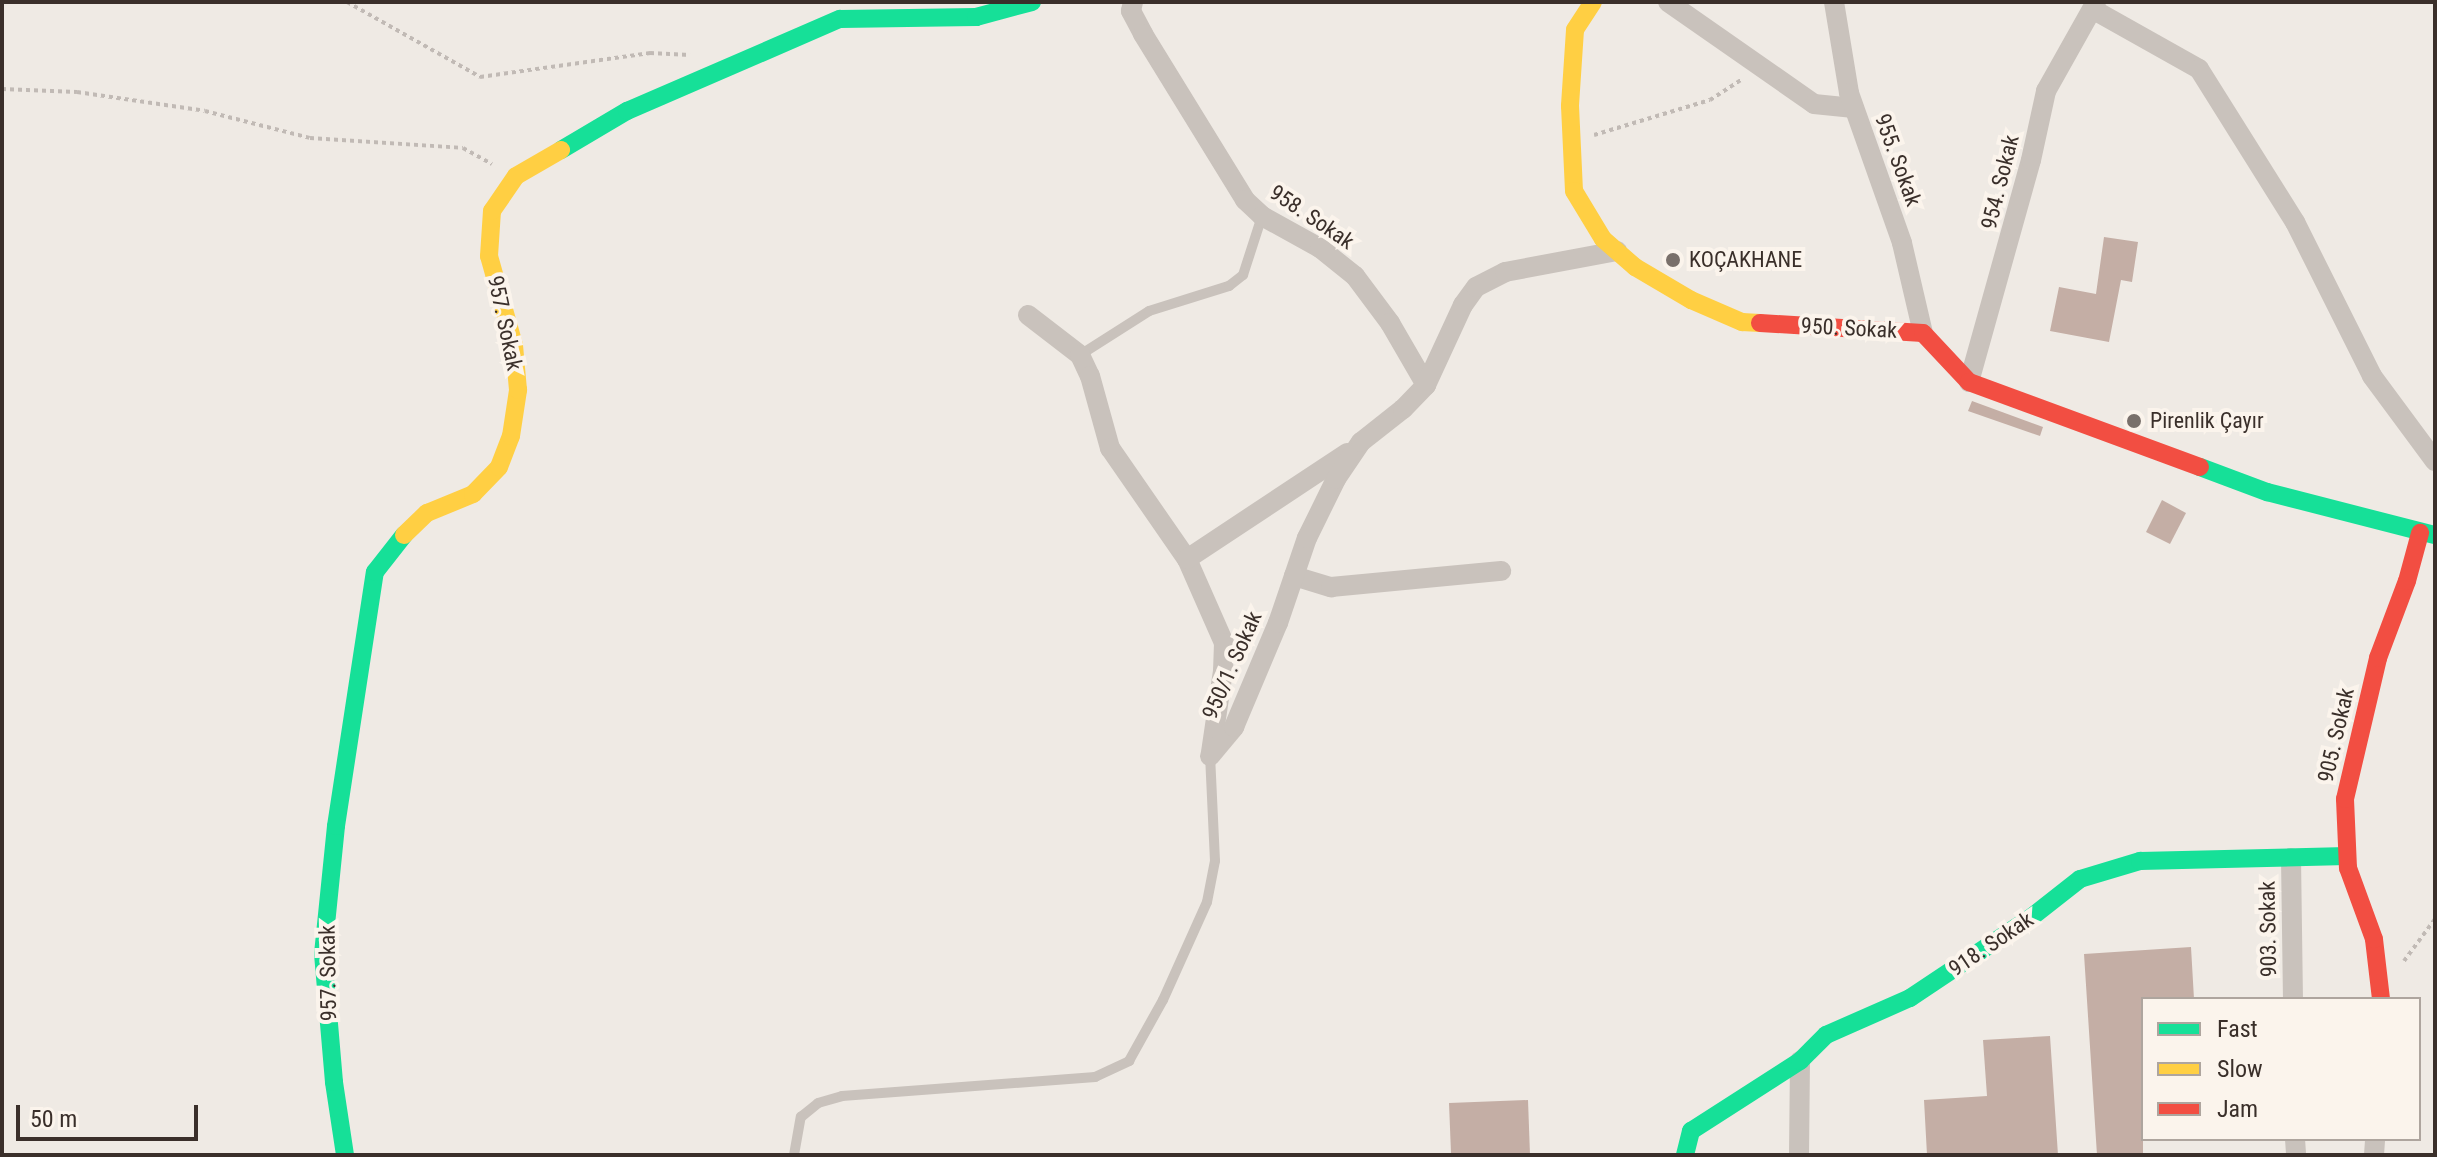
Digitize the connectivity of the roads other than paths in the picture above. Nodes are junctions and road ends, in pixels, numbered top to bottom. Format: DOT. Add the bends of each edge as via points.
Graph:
graph roads {
  1 [pos="1032,2"];
  2 [pos="1133,2"];
  3 [pos="1593,2"];
  4 [pos="1668,2"];
  5 [pos="1834,2"];
  6 [pos="2095,6"];
  7 [pos="1854,108"];
  8 [pos="1262,216"];
  9 [pos="1617,251"];
  10 [pos="1028,315"];
  11 [pos="1923,333"];
  12 [pos="1080,355"];
  13 [pos="1969,382"];
  14 [pos="1426,385"];
  15 [pos="1361,442"];
  16 [pos="2435,461"];
  17 [pos="2428,534"];
  18 [pos="1187,559"];
  19 [pos="1501,571"];
  20 [pos="1294,576"];
  21 [pos="1210,756"];
  22 [pos="2347,856"];
  23 [pos="2291,858"];
  24 [pos="2381,995"];
  25 [pos="2293,997"];
  26 [pos="1800,1061"];
  27 [pos="345,1155"];
  28 [pos="794,1155"];
  29 [pos="1685,1155"];
  30 [pos="1799,1155"];
  1 -- 27 [label="street, 957. Sokak" via="976,17 840,19 627,111 516,176 492,211 489,256 514,345 518,390 511,436 499,467 473,494 427,513 375,572 336,826 323,954"];
  2 -- 8 [label="street, 958. Sokak" via="1131,11 1143,34 1245,200"];
  3 -- 9 [label="street, 950. Sokak" via="1575,30 1570,106 1574,191 1603,239"];
  4 -- 7 [label="street" via="1814,104"];
  5 -- 7 [label="street, 955. Sokak"];
  6 -- 13 [label="street, 954. Sokak" via="2046,91"];
  6 -- 16 [label="street" via="2199,69 2295,222 2372,376"];
  7 -- 11 [label="street, 955. Sokak" via="1902,243"];
  8 -- 12 [label="lane" via="1243,275 1229,286 1149,311"];
  8 -- 14 [label="street, 958. Sokak" via="1320,248 1355,276"];
  9 -- 11 [label="street, 950. Sokak" via="1691,300 1742,322"];
  9 -- 14 [label="street, 950/1. Sokak" via="1505,272 1476,287"];
  10 -- 12 [label="street"];
  11 -- 13 [label="street, 950. Sokak"];
  12 -- 18 [label="street" via="1110,448"];
  13 -- 17 [label="street, 950. Sokak" via="2267,492"];
  14 -- 15 [label="street, 950/1. Sokak"];
  15 -- 18 [label="street"];
  15 -- 20 [label="street, 950/1. Sokak" via="1336,479"];
  17 -- 22 [label="street, 905. Sokak" via="2378,658 2345,799"];
  18 -- 21 [label="street" via="1224,643"];
  19 -- 20 [label="street" via="1331,587"];
  20 -- 21 [label="street, 950/1. Sokak" via="1234,727"];
  21 -- 28 [label="lane" via="1215,861 1207,902 1129,1061 1095,1077 830,1099 801,1117"];
  22 -- 23 [label="street, 918. Sokak"];
  22 -- 24 [label="street, 905. Sokak" via="2374,939"];
  23 -- 25 [label="street, 903. Sokak"];
  23 -- 26 [label="street, 918. Sokak" via="2140,861 2080,879 1910,998 1826,1035"];
  26 -- 29 [label="street, 918. Sokak" via="1691,1131"];
  26 -- 30 [label="street"];
}
